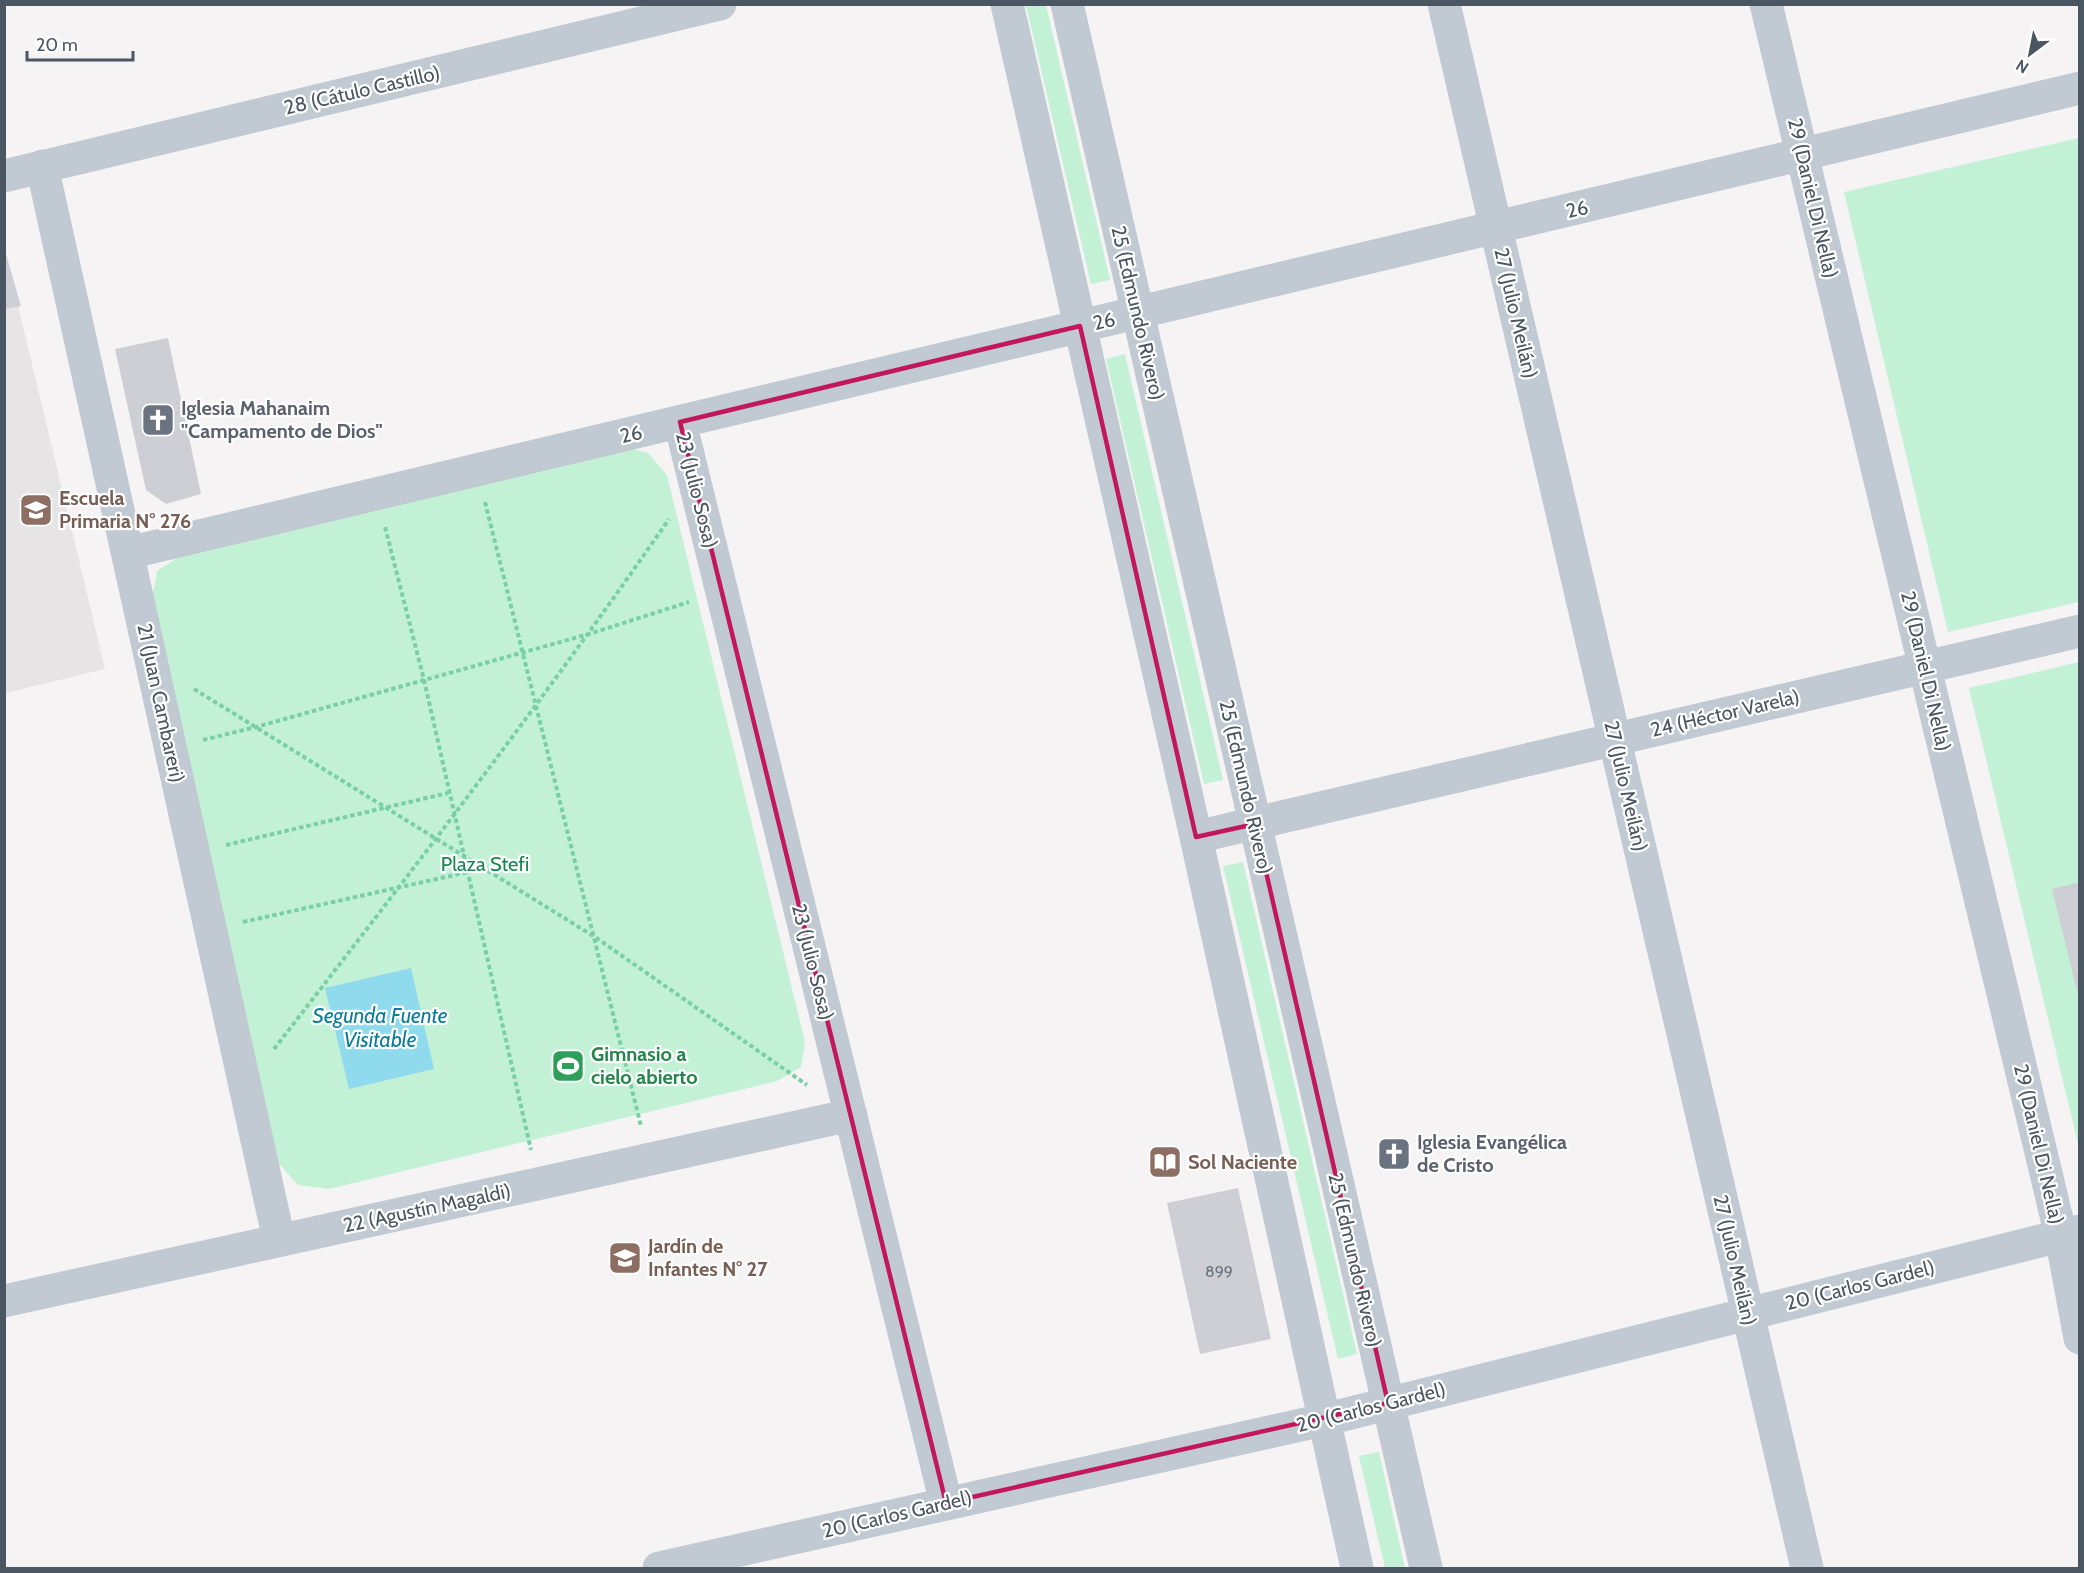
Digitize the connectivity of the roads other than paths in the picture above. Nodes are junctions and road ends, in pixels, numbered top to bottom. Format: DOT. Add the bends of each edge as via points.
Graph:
graph roads {
  1 [pos="720,4"];
  2 [pos="1007,4"];
  3 [pos="1067,4"];
  4 [pos="1444,4"];
  5 [pos="1766,4"];
  6 [pos="2079,88"];
  7 [pos="1803,155"];
  8 [pos="42,166"];
  9 [pos="4,176"];
  10 [pos="1496,228"];
  11 [pos="1138,313"];
  12 [pos="1080,326"];
  13 [pos="680,422"];
  14 [pos="128,554"];
  15 [pos="2079,631"];
  16 [pos="1925,667"];
  17 [pos="1615,738"];
  18 [pos="1255,824"];
  19 [pos="1196,837"];
  20 [pos="850,1115"];
  21 [pos="2070,1233"];
  22 [pos="279,1240"];
  23 [pos="4,1300"];
  24 [pos="1747,1313"];
  25 [pos="2079,1338"];
  26 [pos="1388,1403"];
  27 [pos="1323,1420"];
  28 [pos="946,1503"];
  29 [pos="659,1569"];
  30 [pos="1357,1569"];
  31 [pos="1426,1569"];
  32 [pos="1807,1569"];
  1 -- 8 [label="street, 28 (Cátulo Castillo)"];
  2 -- 12 [label="street"];
  3 -- 11 [label="street, 25 (Edmundo Rivero)"];
  4 -- 10 [label="street, 27 (Julio Meilán)"];
  5 -- 7 [label="street, 29 (Daniel Di Nella)"];
  6 -- 7 [label="street, 26"];
  7 -- 10 [label="street, 26"];
  7 -- 16 [label="street, 29 (Daniel Di Nella)"];
  8 -- 9 [label="street, 28 (Cátulo Castillo)"];
  8 -- 14 [label="street, 21 (Juan Cambareri)"];
  10 -- 11 [label="street, 26"];
  10 -- 17 [label="street, 27 (Julio Meilán)"];
  11 -- 12 [label="street, 26"];
  11 -- 18 [label="street, 25 (Edmundo Rivero)"];
  12 -- 13 [label="street, 26"];
  12 -- 19 [label="street"];
  13 -- 14 [label="street, 26"];
  13 -- 20 [label="street, 23 (Julio Sosa)"];
  14 -- 22 [label="street, 21 (Juan Cambareri)"];
  15 -- 16 [label="street, 24 (Héctor Varela)"];
  16 -- 17 [label="street, 24 (Héctor Varela)"];
  16 -- 21 [label="street, 29 (Daniel Di Nella)"];
  17 -- 18 [label="street, 24 (Héctor Varela)"];
  17 -- 24 [label="street, 27 (Julio Meilán)"];
  18 -- 19 [label="street, 24 (Héctor Varela)"];
  18 -- 26 [label="street, 25 (Edmundo Rivero)"];
  19 -- 27 [label="street"];
  20 -- 22 [label="street, 22 (Agustín Magaldi)"];
  20 -- 28 [label="street, 23 (Julio Sosa)"];
  21 -- 24 [label="street, 20 (Carlos Gardel)"];
  21 -- 25 [label="street, 29 (Daniel Di Nella)"];
  22 -- 23 [label="street, 22 (Agustín Magaldi)"];
  24 -- 26 [label="street, 20 (Carlos Gardel)"];
  24 -- 32 [label="street, 27 (Julio Meilán)"];
  26 -- 27 [label="street, 20 (Carlos Gardel)"];
  26 -- 31 [label="street, 25 (Edmundo Rivero)"];
  27 -- 28 [label="street, 20 (Carlos Gardel)"];
  27 -- 30 [label="street"];
  28 -- 29 [label="street, 20 (Carlos Gardel)"];
}
